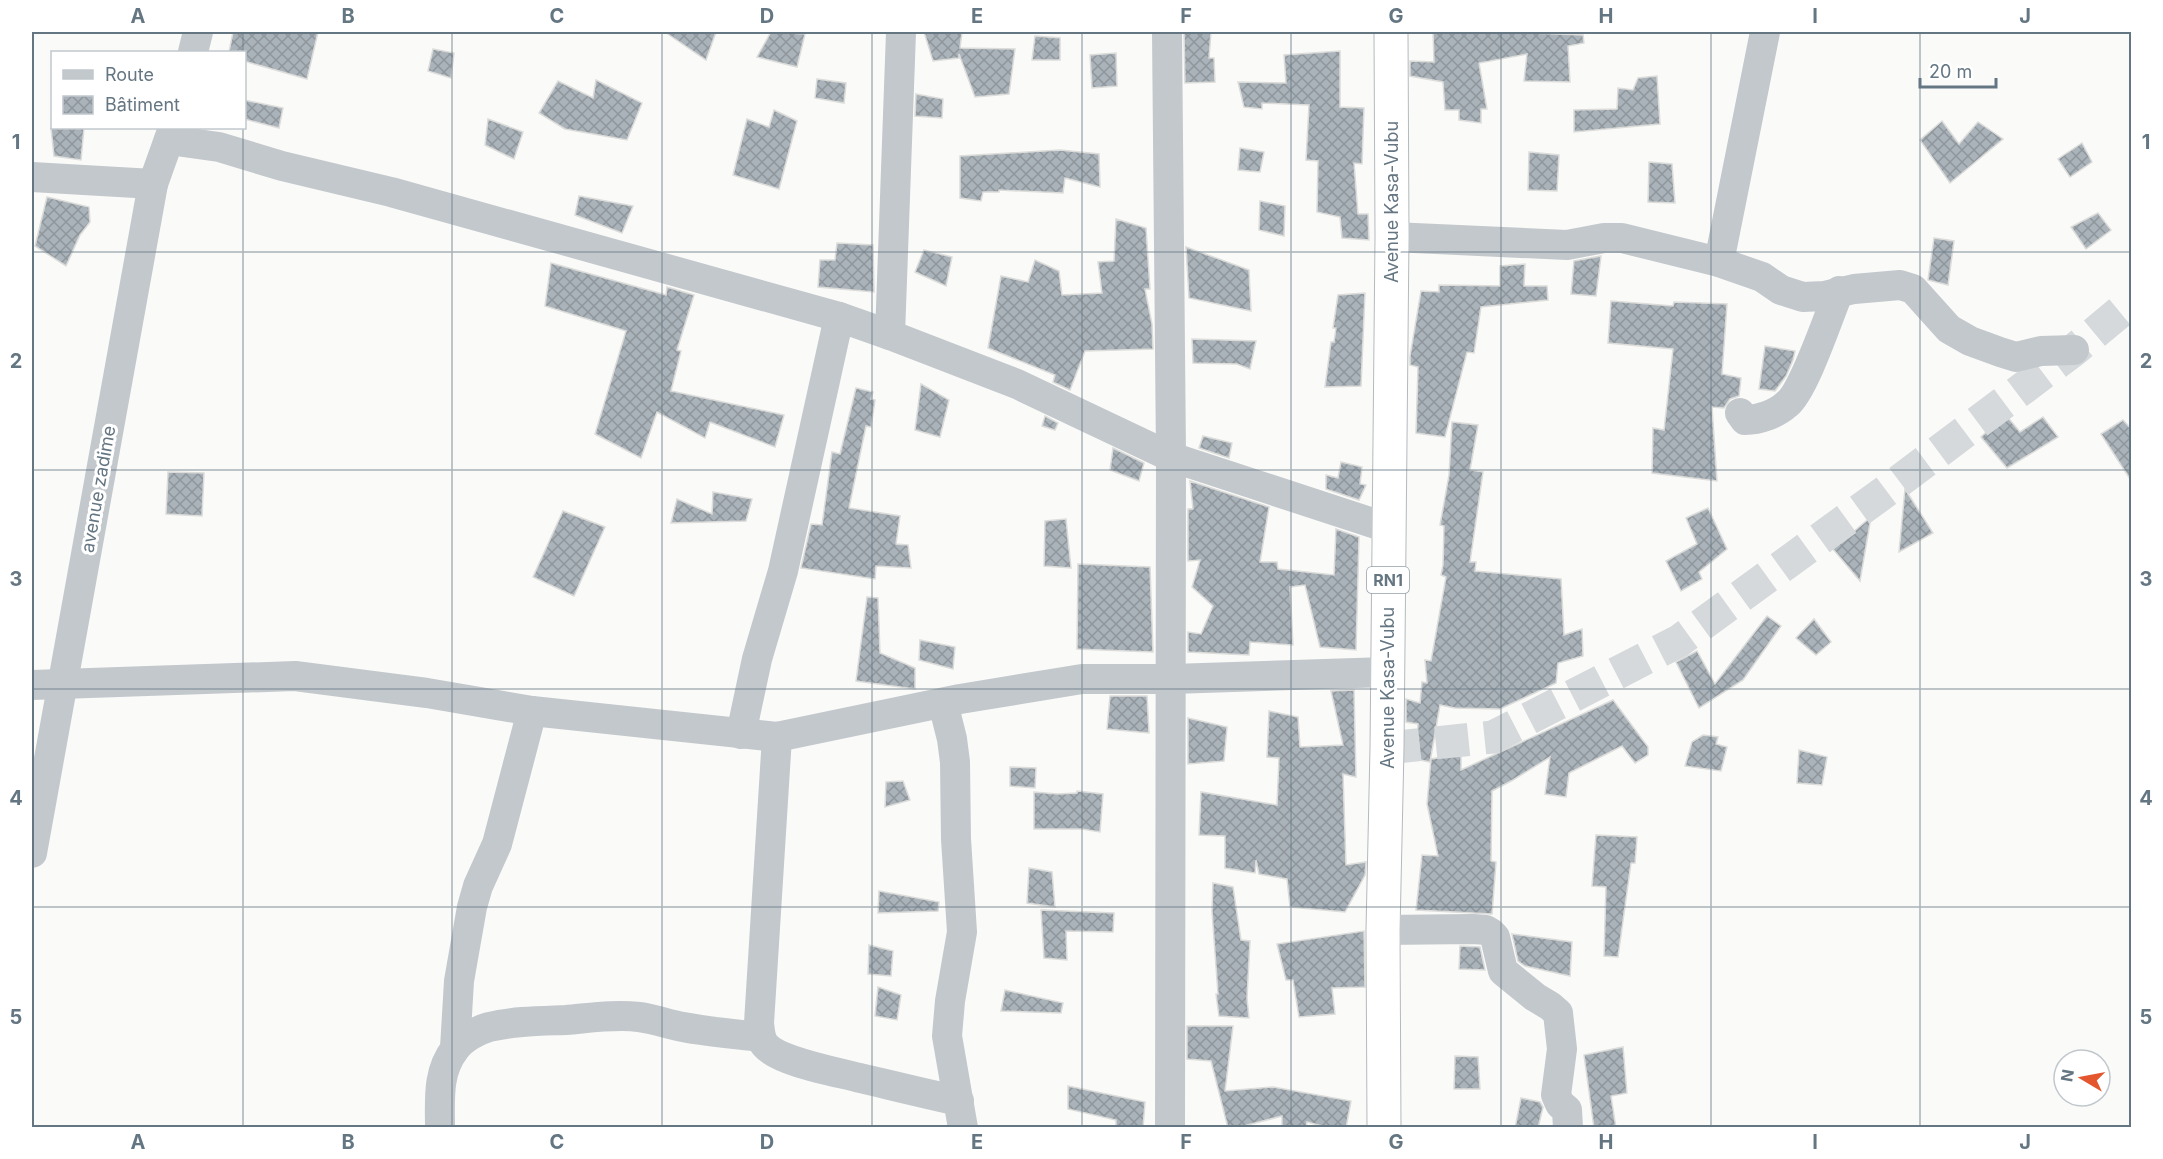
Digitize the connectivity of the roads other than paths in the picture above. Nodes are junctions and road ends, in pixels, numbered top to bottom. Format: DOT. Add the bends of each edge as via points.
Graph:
graph roads {
  1 [pos="198,32"];
  2 [pos="901,32"];
  3 [pos="1167,32"];
  4 [pos="1390,32"];
  5 [pos="1765,32"];
  6 [pos="193,51"];
  7 [pos="171,134"];
  8 [pos="32,177"];
  9 [pos="153,184"];
  10 [pos="1392,237"];
  11 [pos="1719,262"];
  12 [pos="1839,291"];
  13 [pos="838,317"];
  14 [pos="890,335"];
  15 [pos="2074,350"];
  16 [pos="1740,413"];
  17 [pos="1172,457"];
  18 [pos="1388,528"];
  19 [pos="1387,672"];
  20 [pos="1172,679"];
  21 [pos="63,684"];
  22 [pos="32,685"];
  23 [pos="943,703"];
  24 [pos="532,711"];
  25 [pos="741,734"];
  26 [pos="777,737"];
  27 [pos="32,853"];
  28 [pos="1383,930"];
  29 [pos="760,1037"];
  30 [pos="455,1048"];
  31 [pos="961,1114"];
  32 [pos="440,1128"];
  33 [pos="1170,1128"];
  34 [pos="1383,1128"];
  35 [pos="1568,1128"];
  1 -- 6 [label="street"];
  2 -- 14 [label="street"];
  3 -- 17 [label="street"];
  4 -- 10 [label="highway, Avenue Kasa-Vubu / RN1"];
  5 -- 11 [label="street"];
  7 -- 9 [label="street, avenue zadime"];
  7 -- 13 [label="street"];
  8 -- 9 [label="street"];
  9 -- 21 [label="street, avenue zadime"];
  10 -- 11 [label="street" via="1567,245 1622,238"];
  10 -- 18 [label="highway, Avenue Kasa-Vubu / RN1"];
  11 -- 12 [label="street" via="1803,297"];
  12 -- 15 [label="street" via="1900,285 1913,289 1949,329 2016,357"];
  12 -- 16 [label="street" via="1799,389 1788,404 1758,420 1745,420"];
  13 -- 14 [label="street"];
  13 -- 25 [label="street" via="783,571 757,659"];
  14 -- 17 [label="street" via="1017,384"];
  17 -- 18 [label="street"];
  17 -- 20 [label="street"];
  18 -- 19 [label="highway, Avenue Kasa-Vubu / RN1"];
  19 -- 20 [label="street"];
  19 -- 28 [label="highway, Avenue Kasa-Vubu / RN1"];
  20 -- 23 [label="street" via="1082,679"];
  20 -- 33 [label="street"];
  21 -- 22 [label="street"];
  21 -- 24 [label="street" via="295,676"];
  21 -- 27 [label="street, avenue zadime"];
  23 -- 26 [label="street"];
  23 -- 31 [label="street" via="955,762 962,932 947,1036"];
  24 -- 25 [label="street"];
  24 -- 30 [label="street" via="497,844 478,886 464,942"];
  25 -- 26 [label="street"];
  26 -- 29 [label="street"];
  28 -- 34 [label="highway, Avenue Kasa-Vubu / RN1"];
  28 -- 35 [label="street" via="1479,930 1495,937 1503,971 1558,1013 1562,1049 1556,1095 1567,1110"];
  29 -- 30 [label="street" via="617,1015 487,1027"];
  29 -- 31 [label="street" via="774,1053 915,1092"];
  30 -- 32 [label="street" via="440,1082"];
}
